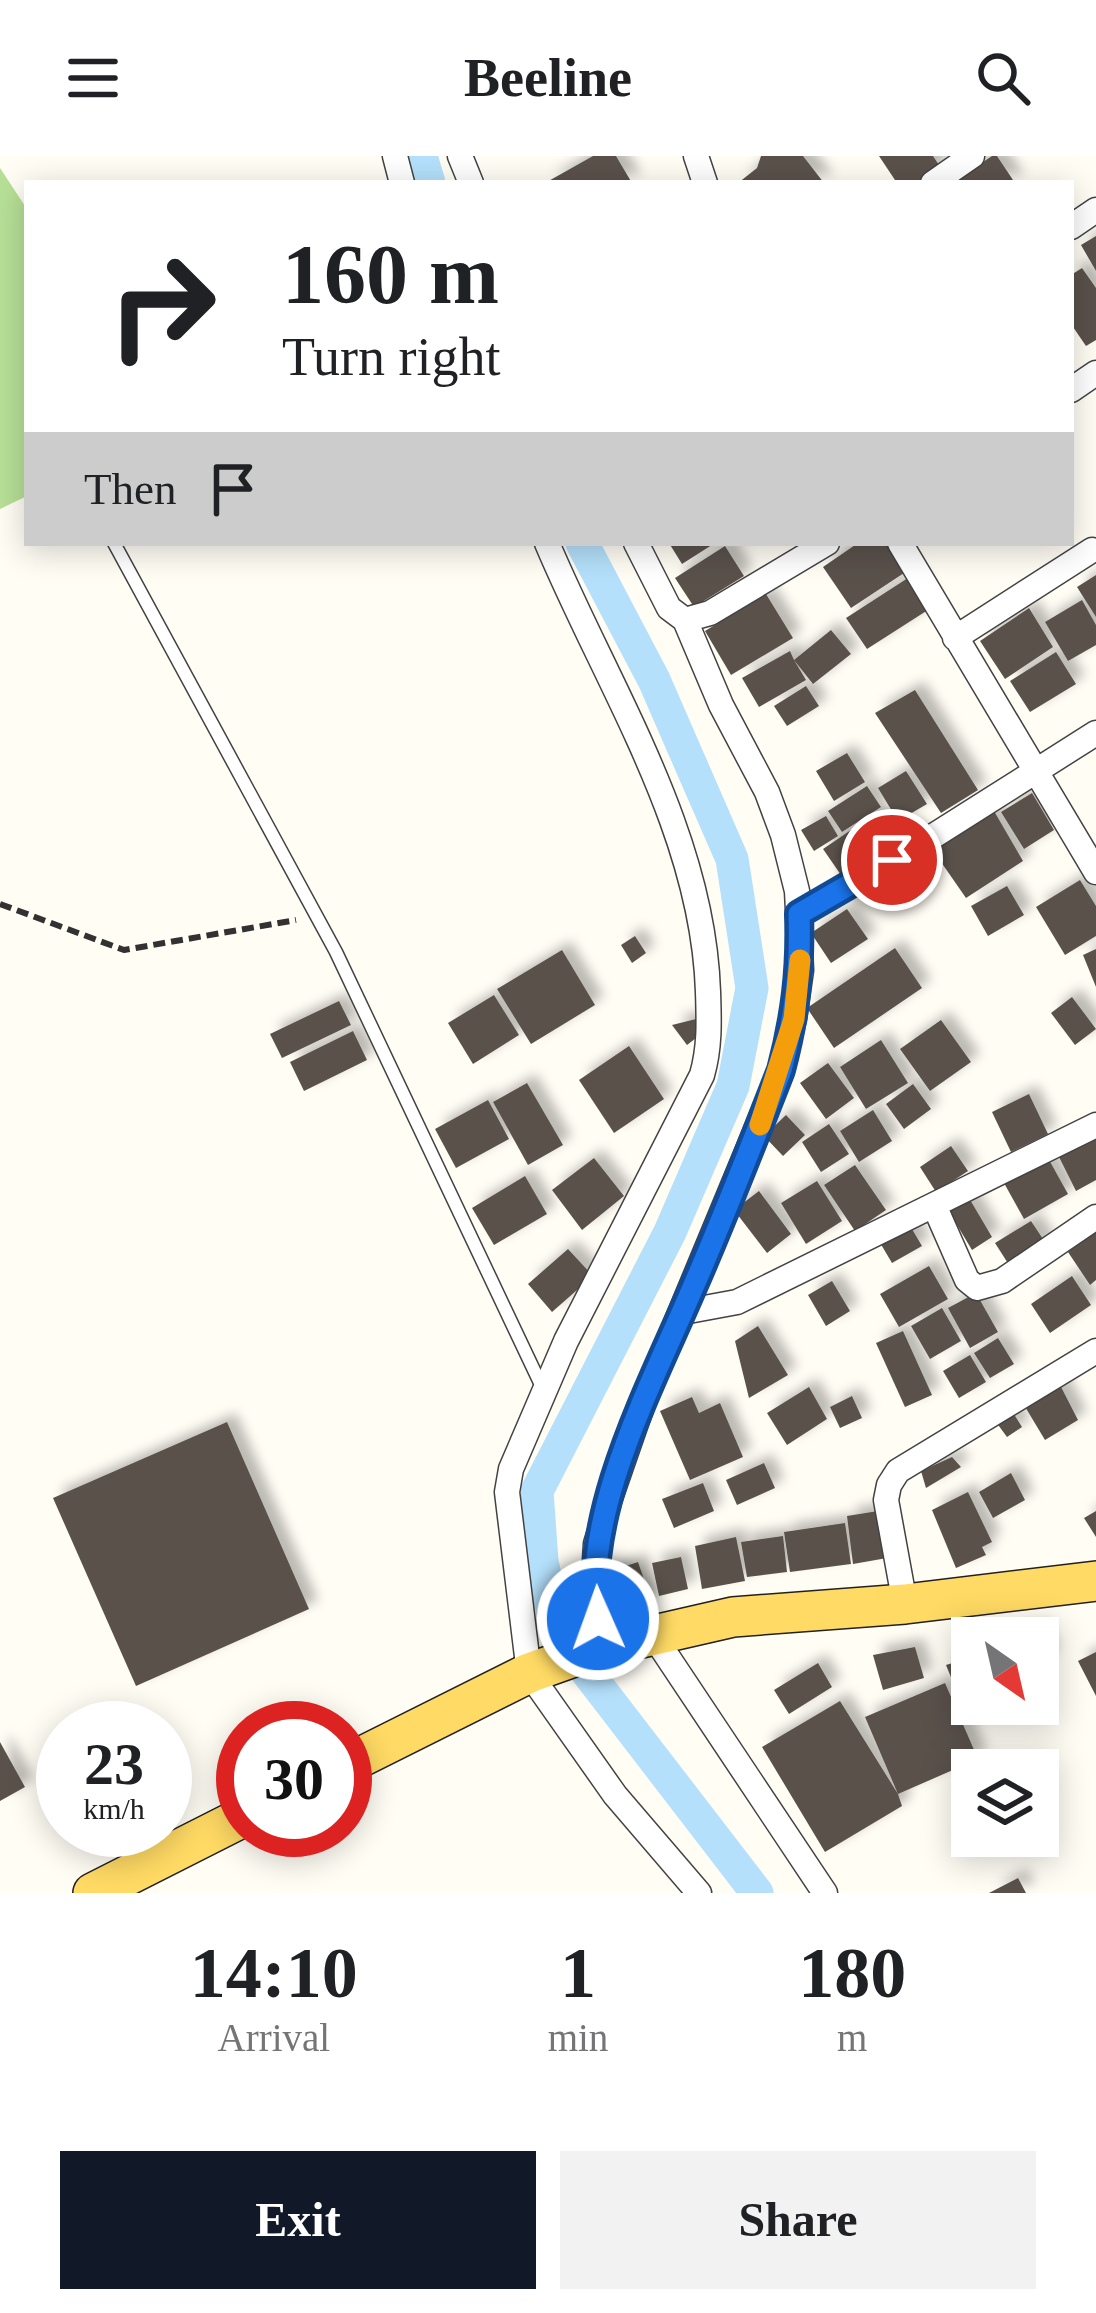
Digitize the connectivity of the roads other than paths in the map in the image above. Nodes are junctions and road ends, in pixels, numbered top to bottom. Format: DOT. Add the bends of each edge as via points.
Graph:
graph roads {
  1 [pos="722,156"];
  2 [pos="972,156"];
  3 [pos="700,169"];
  4 [pos="937,180"];
  5 [pos="116,546"];
  6 [pos="548,546"];
  7 [pos="638,546"];
  8 [pos="822,546"];
  9 [pos="902,546"];
  10 [pos="1092,550"];
  11 [pos="686,620"];
  12 [pos="955,638"];
  13 [pos="1096,733"];
  14 [pos="1034,773"];
  15 [pos="1096,872"];
  16 [pos="799,914"];
  17 [pos="1096,1125"];
  18 [pos="934,1205"];
  19 [pos="1096,1217"];
  20 [pos="683,1312"];
  21 [pos="1096,1351"];
  22 [pos="544,1390"];
  23 [pos="1096,1581"];
  24 [pos="905,1604"];
  25 [pos="653,1635"];
  26 [pos="596,1650"];
  27 [pos="535,1671"];
  28 [pos="372,1752"];
  29 [pos="216,1831"];
  30 [pos="93,1893"];
  31 [pos="699,1893"];
  32 [pos="825,1893"];
  1 -- 3 [label="street"];
  2 -- 4 [label="street"];
  5 -- 22 [label="lane" via="317,916"];
  6 -- 22 [label="street" via="676,828 707,952 709,1029 702,1075"];
  7 -- 11 [label="street" via="669,608"];
  8 -- 11 [label="street"];
  9 -- 12 [label="street"];
  10 -- 12 [label="street"];
  11 -- 16 [label="street" via="767,792"];
  12 -- 14 [label="street"];
  13 -- 14 [label="street"];
  14 -- 15 [label="street"];
  14 -- 16 [label="street"];
  16 -- 20 [label="street" via="801,970 781,1070"];
  17 -- 18 [label="street"];
  18 -- 19 [label="street" via="977,1288 1002,1281"];
  18 -- 20 [label="street" via="736,1302"];
  20 -- 26 [label="street" via="596,1544"];
  21 -- 24 [label="street" via="898,1471 886,1500"];
  22 -- 27 [label="street" via="507,1492"];
  23 -- 24 [label="main road"];
  24 -- 25 [label="main road" via="733,1617"];
  25 -- 26 [label="main road"];
  25 -- 32 [label="street"];
  26 -- 27 [label="main road"];
  27 -- 28 [label="main road"];
  27 -- 31 [label="street" via="615,1795"];
  29 -- 30 [label="main road"];
}
